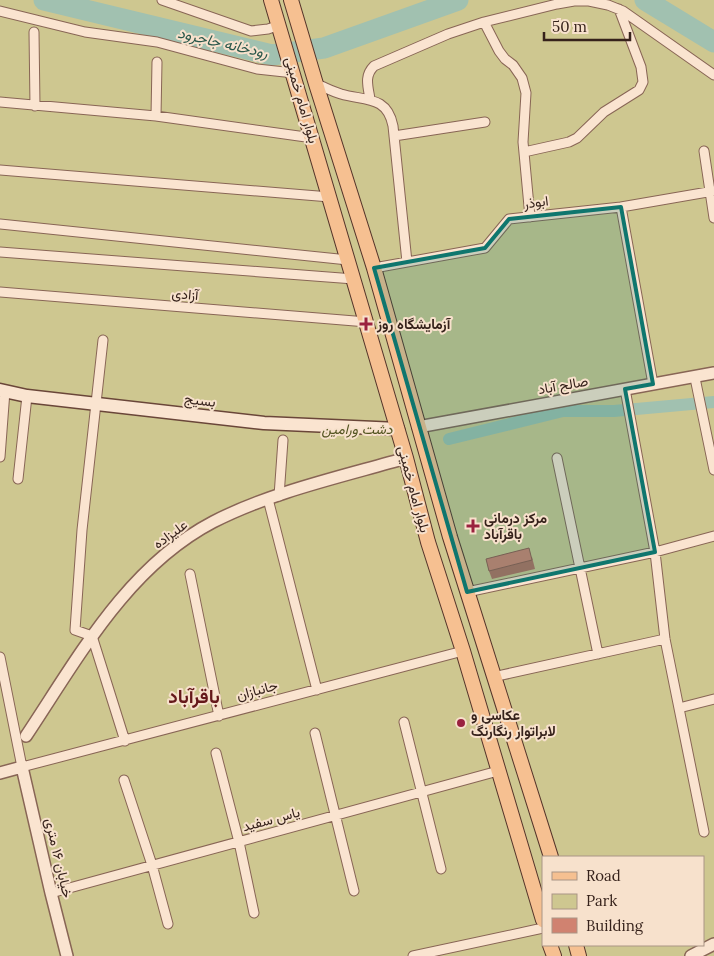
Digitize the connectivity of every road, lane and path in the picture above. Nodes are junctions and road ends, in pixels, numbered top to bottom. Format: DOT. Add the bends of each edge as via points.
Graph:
graph roads {
  1 [pos="162,0"];
  2 [pos="271,0"];
  3 [pos="293,0"];
  4 [pos="177,3"];
  5 [pos="619,9"];
  6 [pos="0,11"];
  7 [pos="484,22"];
  8 [pos="280,25"];
  9 [pos="34,32"];
  10 [pos="157,62"];
  11 [pos="714,75"];
  12 [pos="296,78"];
  13 [pos="316,84"];
  14 [pos="370,99"];
  15 [pos="0,102"];
  16 [pos="35,106"];
  17 [pos="156,116"];
  18 [pos="484,122"];
  19 [pos="394,136"];
  20 [pos="313,138"];
  21 [pos="704,151"];
  22 [pos="524,152"];
  23 [pos="0,170"];
  24 [pos="712,191"];
  25 [pos="330,197"];
  26 [pos="620,207"];
  27 [pos="530,217"];
  28 [pos="714,218"];
  29 [pos="0,224"];
  30 [pos="0,252"];
  31 [pos="348,260"];
  32 [pos="407,262"];
  33 [pos="374,268"];
  34 [pos="354,280"];
  35 [pos="0,292"];
  36 [pos="367,322"];
  37 [pos="103,340"];
  38 [pos="714,373"];
  39 [pos="695,378"];
  40 [pos="653,384"];
  41 [pos="626,389"];
  42 [pos="2,391"];
  43 [pos="27,396"];
  44 [pos="96,404"];
  45 [pos="418,427"];
  46 [pos="398,429"];
  47 [pos="283,440"];
  48 [pos="0,457"];
  49 [pos="406,458"];
  50 [pos="557,458"];
  51 [pos="714,470"];
  52 [pos="18,480"];
  53 [pos="273,497"];
  54 [pos="714,536"];
  55 [pos="656,552"];
  56 [pos="580,569"];
  57 [pos="190,574"];
  58 [pos="468,592"];
  59 [pos="92,636"];
  60 [pos="665,639"];
  61 [pos="463,651"];
  62 [pos="598,654"];
  63 [pos="0,657"];
  64 [pos="493,677"];
  65 [pos="317,690"];
  66 [pos="714,699"];
  67 [pos="679,708"];
  68 [pos="219,716"];
  69 [pos="404,722"];
  70 [pos="314,733"];
  71 [pos="26,736"];
  72 [pos="125,741"];
  73 [pos="216,753"];
  74 [pos="22,767"];
  75 [pos="498,771"];
  76 [pos="0,773"];
  77 [pos="124,780"];
  78 [pos="423,792"];
  79 [pos="335,816"];
  80 [pos="704,832"];
  81 [pos="239,842"];
  82 [pos="551,856"];
  83 [pos="152,865"];
  84 [pos="441,869"];
  85 [pos="354,890"];
  86 [pos="51,893"];
  87 [pos="539,893"];
  88 [pos="254,912"];
  89 [pos="542,913"];
  90 [pos="168,924"];
  91 [pos="542,928"];
  92 [pos="714,944"];
  93 [pos="67,956"];
  94 [pos="413,956"];
  95 [pos="691,956"];
  1 -- 4 [label="street"];
  2 -- 8 [label="main road, بلوار امام خمینی"];
  3 -- 13 [label="main road, بلوار امام خمینی"];
  4 -- 8 [label="street" via="252,30 268,30"];
  5 -- 7 [label="street" via="589,0 574,1"];
  5 -- 11 [label="street"];
  5 -- 22 [label="street" via="641,67 643,82 639,90 604,112 578,138"];
  6 -- 12 [label="street" via="85,32 157,42"];
  7 -- 14 [label="street" via="374,66 366,77"];
  7 -- 22 [label="street" via="499,51 522,78 526,93"];
  8 -- 12 [label="main road, بلوار امام خمینی"];
  9 -- 16 [label="street"];
  10 -- 17 [label="street"];
  12 -- 20 [label="main road, بلوار امام خمینی"];
  13 -- 14 [label="street" via="341,94"];
  13 -- 33 [label="main road, بلوار امام خمینی"];
  14 -- 19 [label="street" via="390,114"];
  15 -- 16 [label="street"];
  16 -- 17 [label="street"];
  17 -- 20 [label="street"];
  18 -- 19 [label="street"];
  19 -- 32 [label="street"];
  20 -- 25 [label="main road, بلوار امام خمینی"];
  21 -- 24 [label="street"];
  22 -- 27 [label="street"];
  23 -- 25 [label="street"];
  24 -- 26 [label="street, ابوذر"];
  24 -- 28 [label="street"];
  25 -- 31 [label="main road, بلوار امام خمینی"];
  26 -- 27 [label="street, ابوذر"];
  26 -- 40 [label="street"];
  27 -- 32 [label="street, ابوذر" via="509,219 485,248"];
  29 -- 31 [label="street"];
  30 -- 34 [label="street"];
  31 -- 34 [label="main road, بلوار امام خمینی"];
  32 -- 33 [label="street, ابوذر"];
  33 -- 45 [label="main road, بلوار امام خمینی"];
  34 -- 36 [label="main road, بلوار امام خمینی"];
  35 -- 36 [label="street, آزادی"];
  36 -- 46 [label="main road, بلوار امام خمینی"];
  37 -- 44 [label="street"];
  38 -- 39 [label="street, صالح آباد"];
  39 -- 40 [label="street, صالح آباد"];
  39 -- 51 [label="street"];
  40 -- 41 [label="street, صالح آباد"];
  41 -- 45 [label="street, صالح آباد"];
  41 -- 55 [label="street"];
  42 -- 43 [label="main road, بسیج"];
  42 -- 48 [label="street"];
  43 -- 44 [label="main road, بسیج"];
  43 -- 52 [label="street"];
  44 -- 46 [label="main road, بسیج" via="264,423"];
  44 -- 59 [label="street" via="75,630"];
  45 -- 58 [label="main road, بلوار امام خمینی"];
  46 -- 49 [label="main road, بلوار امام خمینی"];
  47 -- 53 [label="street"];
  49 -- 53 [label="street, علیزاده"];
  49 -- 61 [label="main road, بلوار امام خمینی" via="428,542"];
  50 -- 56 [label="street"];
  53 -- 59 [label="street, علیزاده" via="213,522 158,560"];
  53 -- 65 [label="street"];
  54 -- 55 [label="street"];
  55 -- 56 [label="street"];
  55 -- 60 [label="street"];
  56 -- 58 [label="street"];
  56 -- 62 [label="street"];
  57 -- 68 [label="street"];
  58 -- 64 [label="main road, بلوار امام خمینی"];
  59 -- 71 [label="street, علیزاده"];
  59 -- 72 [label="street"];
  60 -- 62 [label="street"];
  60 -- 67 [label="street"];
  61 -- 65 [label="street, جانبازان"];
  61 -- 75 [label="main road, بلوار امام خمینی"];
  62 -- 64 [label="street"];
  63 -- 74 [label="street"];
  64 -- 82 [label="main road, بلوار امام خمینی"];
  65 -- 68 [label="street, جانبازان"];
  66 -- 67 [label="street"];
  67 -- 80 [label="street"];
  68 -- 72 [label="street, جانبازان"];
  69 -- 78 [label="street"];
  70 -- 79 [label="street"];
  72 -- 74 [label="street, جانبازان"];
  73 -- 81 [label="street"];
  74 -- 76 [label="street, جانبازان"];
  74 -- 86 [label="street, خیابان ۱۶ متری"];
  75 -- 78 [label="street, یاس سفید"];
  75 -- 87 [label="main road, بلوار امام خمینی"];
  77 -- 83 [label="street"];
  78 -- 79 [label="street, یاس سفید"];
  78 -- 84 [label="street"];
  79 -- 81 [label="street, یاس سفید"];
  79 -- 85 [label="street"];
  81 -- 83 [label="street, یاس سفید"];
  81 -- 88 [label="street"];
  83 -- 86 [label="street, یاس سفید"];
  83 -- 90 [label="street"];
  86 -- 93 [label="street, خیابان ۱۶ متری"];
  87 -- 89 [label="main road, بلوار امام خمینی"];
  91 -- 94 [label="street"];
  92 -- 95 [label="street"];
}
